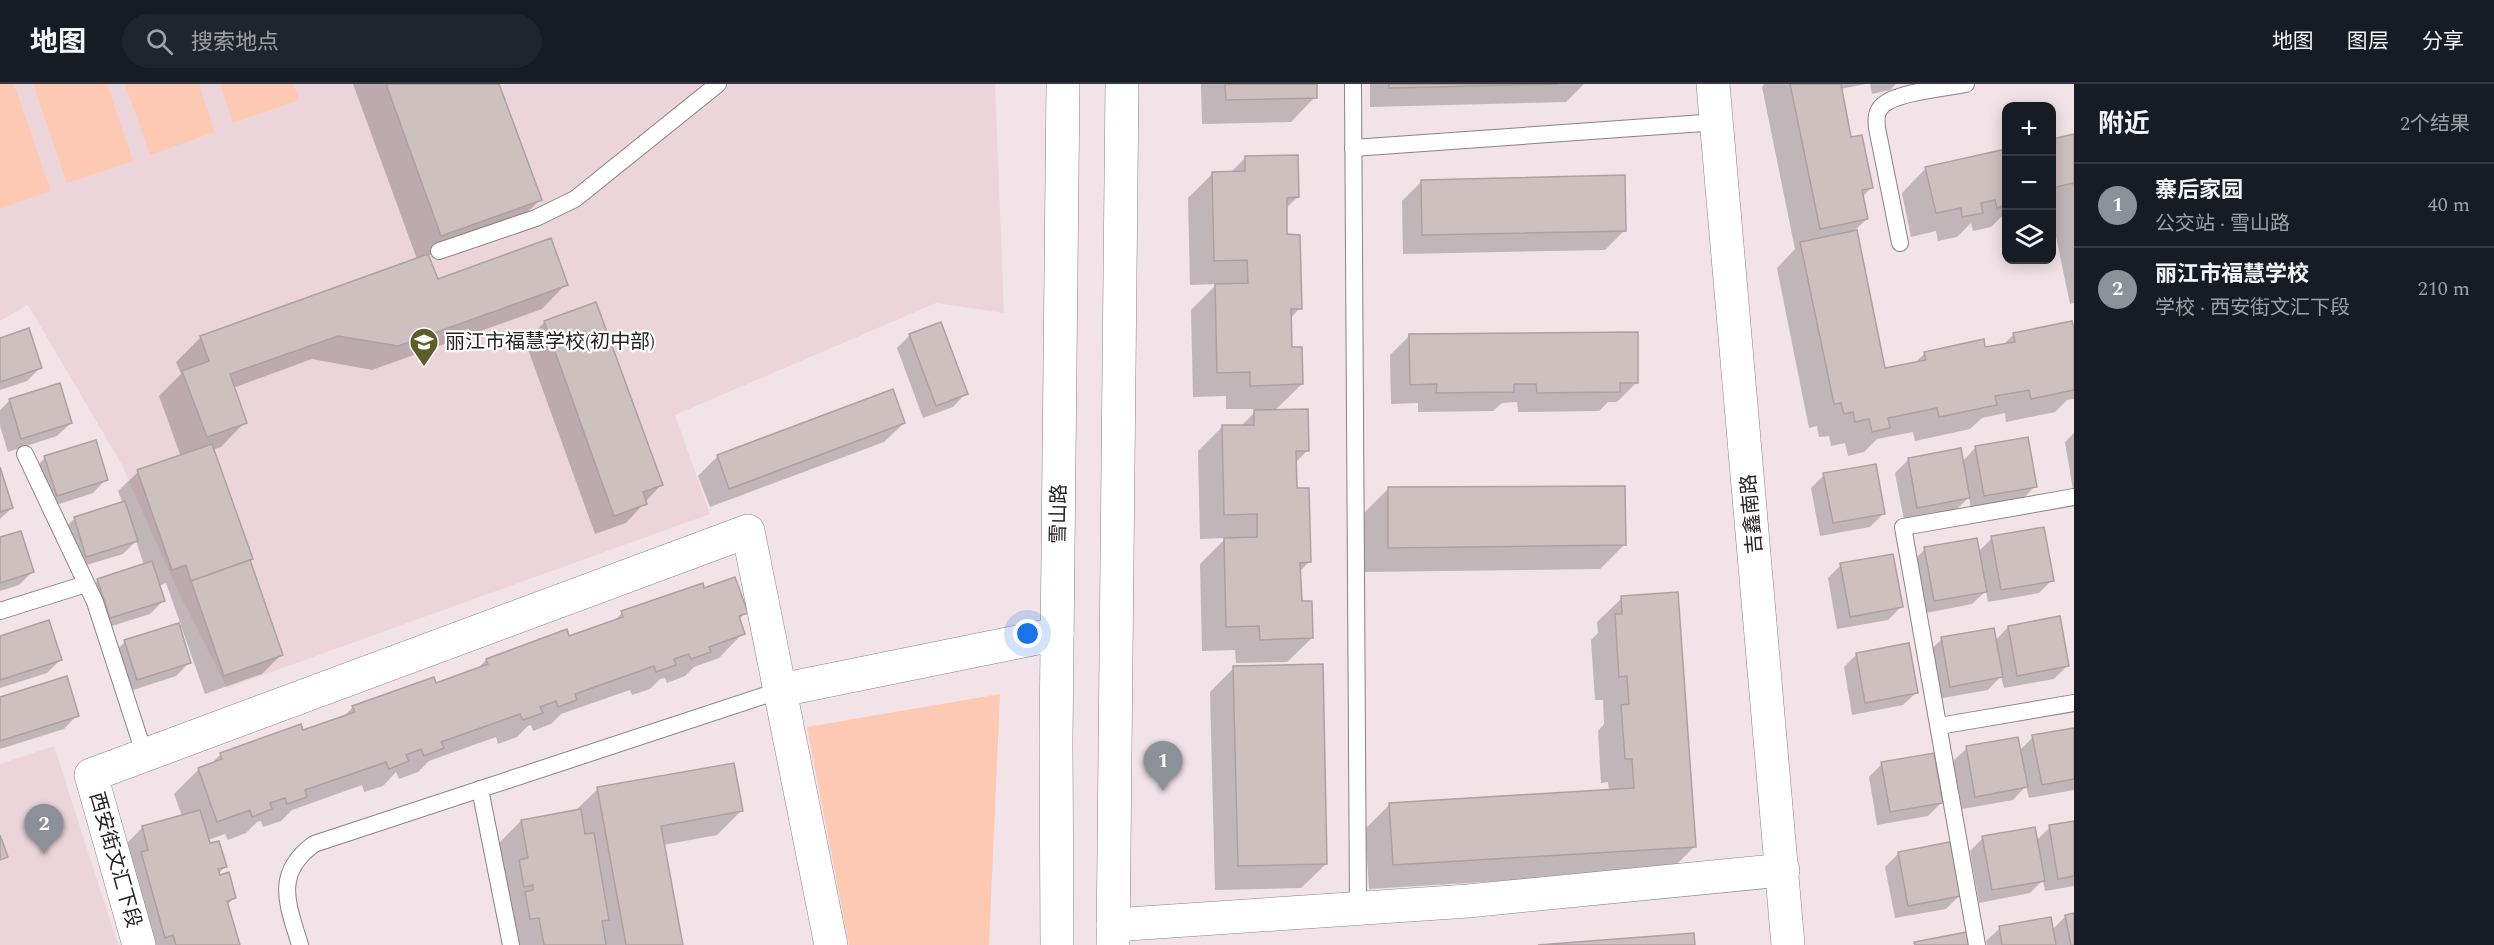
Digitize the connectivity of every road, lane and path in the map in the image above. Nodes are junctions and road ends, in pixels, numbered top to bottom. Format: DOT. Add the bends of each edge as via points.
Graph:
graph roads {
  1 [pos="718,84"];
  2 [pos="1063,84"];
  3 [pos="1122,84"];
  4 [pos="1353,84"];
  5 [pos="1713,84"];
  6 [pos="1966,84"];
  7 [pos="1718,122"];
  8 [pos="1353,148"];
  9 [pos="1900,243"];
  10 [pos="439,251"];
  11 [pos="25,454"];
  12 [pos="2074,496"];
  13 [pos="86,584"];
  14 [pos="0,610"];
  15 [pos="1057,634"];
  16 [pos="781,690"];
  17 [pos="2074,703"];
  18 [pos="1939,726"];
  19 [pos="145,756"];
  20 [pos="480,789"];
  21 [pos="1783,870"];
  22 [pos="1358,909"];
  23 [pos="1113,935"];
  24 [pos="139,945"];
  25 [pos="300,945"];
  26 [pos="512,945"];
  27 [pos="831,945"];
  28 [pos="1057,945"];
  29 [pos="1788,945"];
  30 [pos="1977,945"];
  1 -- 10 [label="lane" via="575,199 536,218"];
  2 -- 15 [label="street, 雪山路"];
  3 -- 23 [label="street"];
  4 -- 8 [label="lane"];
  5 -- 7 [label="street, 吉鑫南路"];
  6 -- 9 [label="lane" via="1893,99 1878,112 1877,128"];
  7 -- 8 [label="lane"];
  7 -- 21 [label="street, 吉鑫南路"];
  8 -- 22 [label="lane"];
  11 -- 13 [label="lane"];
  12 -- 18 [label="lane" via="1903,527"];
  13 -- 14 [label="lane"];
  13 -- 19 [label="lane"];
  15 -- 16 [label="street"];
  15 -- 28 [label="street, 雪山路"];
  16 -- 19 [label="street" via="748,531"];
  16 -- 20 [label="lane"];
  16 -- 27 [label="street"];
  17 -- 18 [label="lane"];
  18 -- 30 [label="lane"];
  19 -- 24 [label="street, 西安街文汇下段" via="91,775"];
  20 -- 25 [label="lane" via="314,844 303,852 295,862 285,894"];
  20 -- 26 [label="lane"];
  21 -- 22 [label="street"];
  21 -- 29 [label="street, 吉鑫南路"];
  22 -- 23 [label="street"];
}
